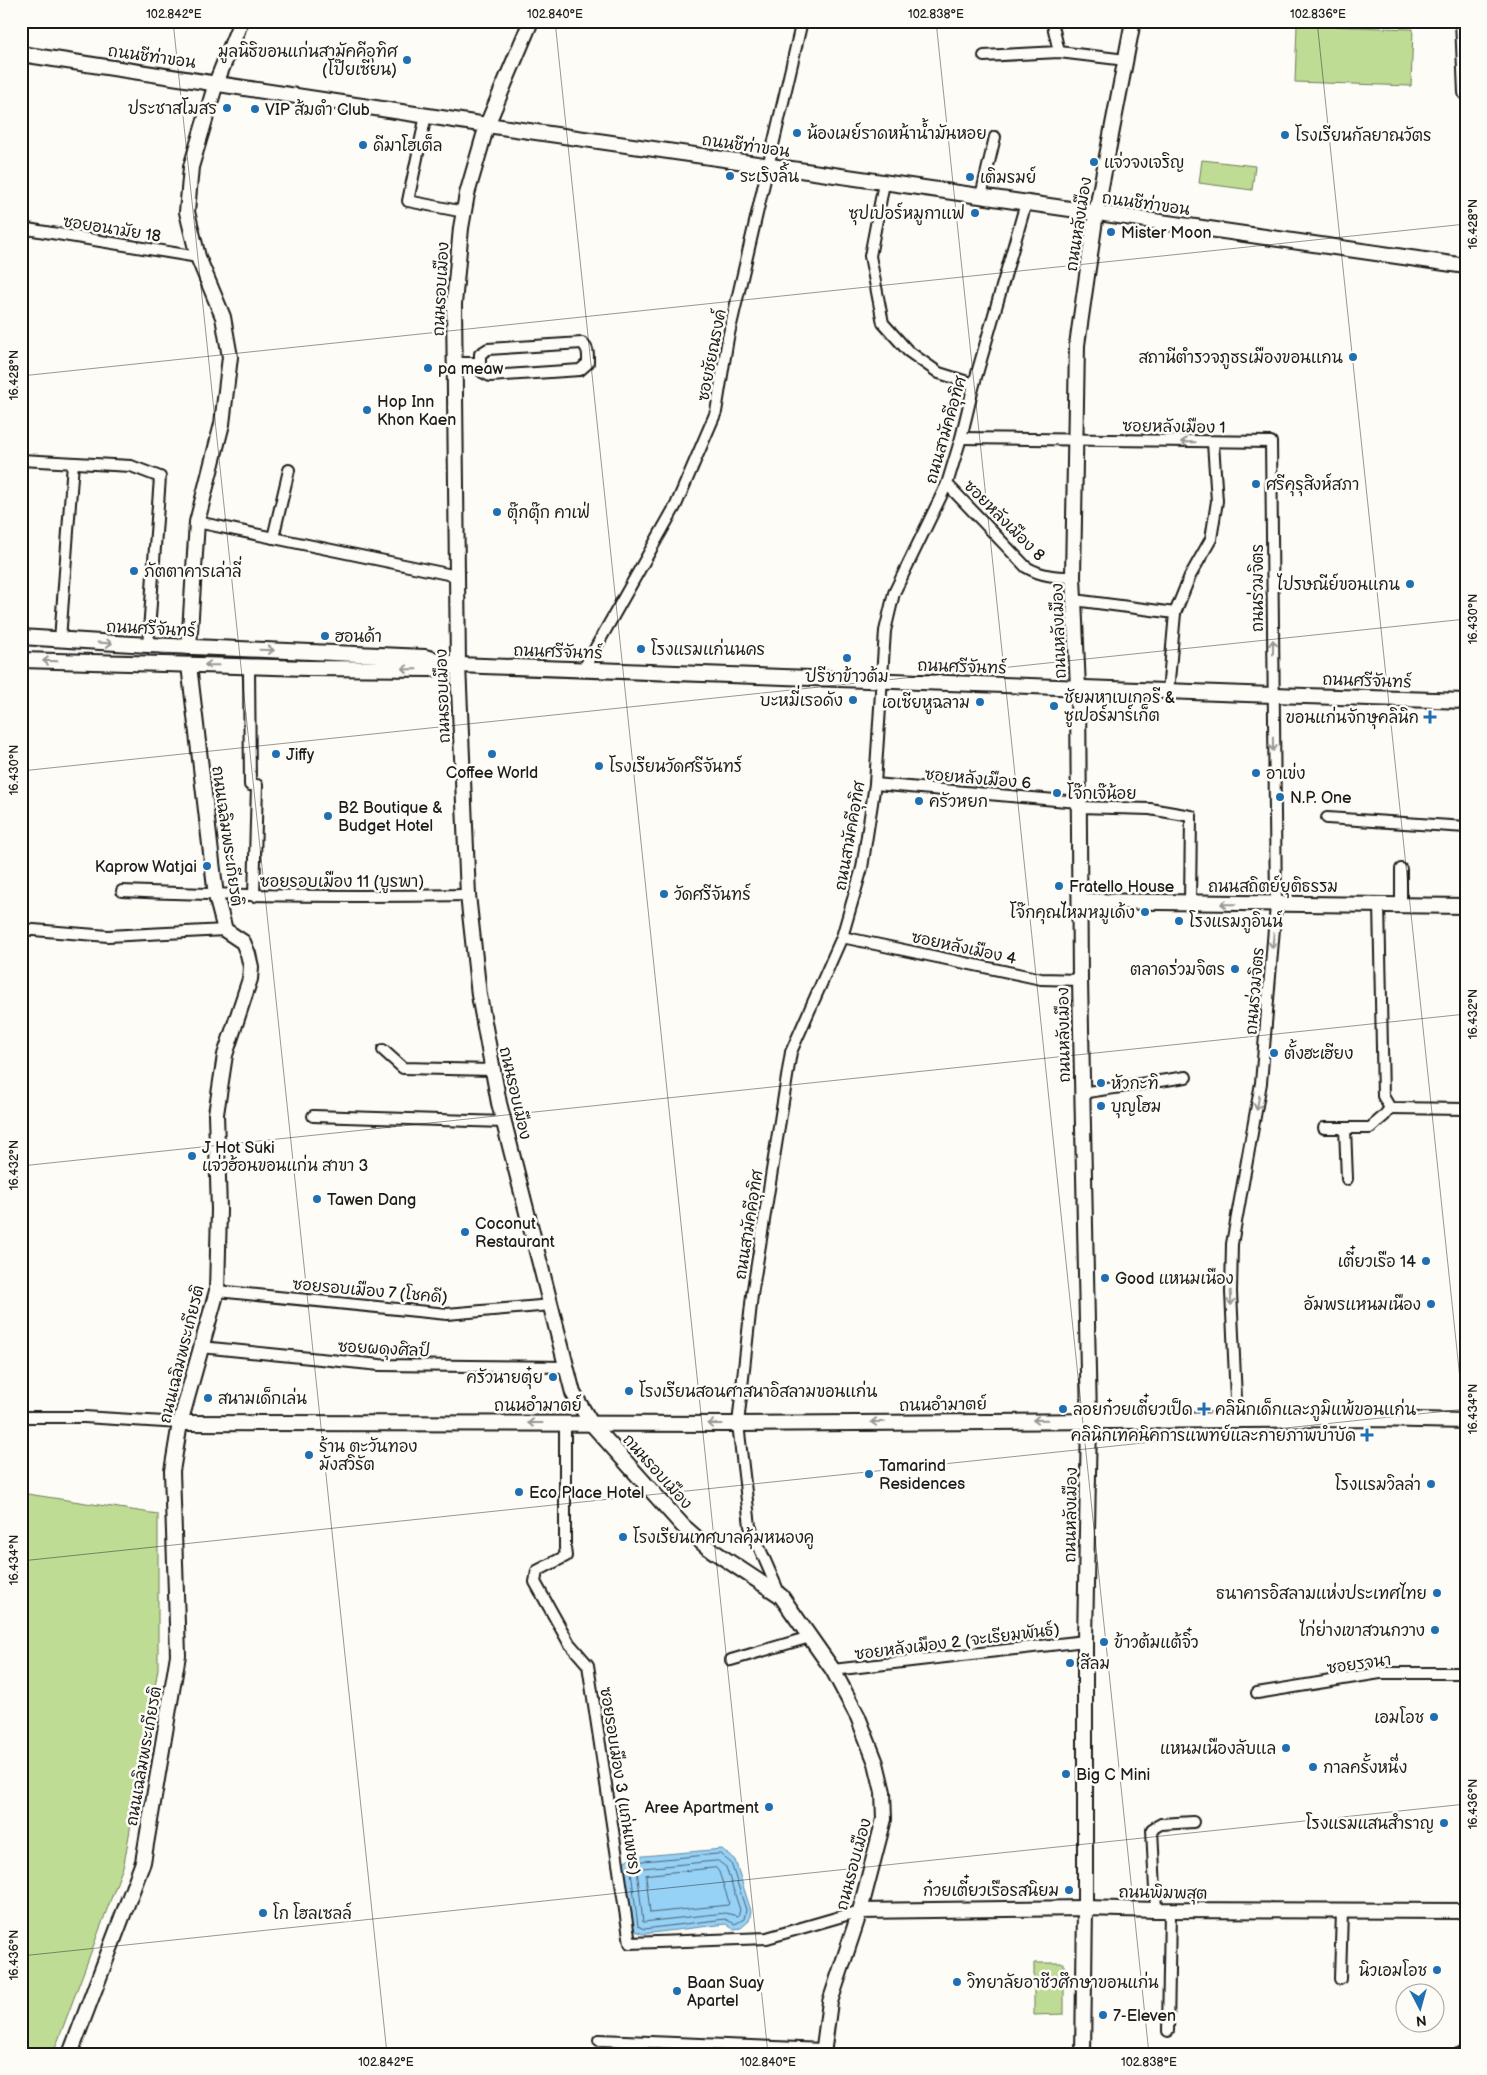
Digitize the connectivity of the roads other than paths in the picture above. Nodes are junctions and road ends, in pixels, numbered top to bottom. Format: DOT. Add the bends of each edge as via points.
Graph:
graph roads {
  1 [pos="241,21"];
  2 [pos="531,21"];
  3 [pos="802,21"];
  4 [pos="1052,21"];
  5 [pos="1133,21"];
  6 [pos="1463,21"];
  7 [pos="1059,52"];
  8 [pos="21,54"];
  9 [pos="984,56"];
  10 [pos="1126,60"];
  11 [pos="216,83"];
  12 [pos="1466,93"];
  13 [pos="426,115"];
  14 [pos="487,125"];
  15 [pos="996,137"];
  16 [pos="770,167"];
  17 [pos="884,183"];
  18 [pos="981,196"];
  19 [pos="1026,203"];
  20 [pos="464,212"];
  21 [pos="1096,214"];
  22 [pos="21,228"];
  23 [pos="198,257"];
  24 [pos="1466,266"];
  25 [pos="454,363"];
  26 [pos="480,363"];
  27 [pos="974,384"];
  28 [pos="962,438"];
  29 [pos="1075,439"];
  30 [pos="1272,442"];
  31 [pos="1213,443"];
  32 [pos="21,460"];
  33 [pos="73,462"];
  34 [pos="289,470"];
  35 [pos="947,484"];
  36 [pos="196,522"];
  37 [pos="273,538"];
  38 [pos="457,576"];
  39 [pos="1073,578"];
  40 [pos="1074,600"];
  41 [pos="1175,613"];
  42 [pos="21,637"];
  43 [pos="60,640"];
  44 [pos="83,641"];
  45 [pos="148,645"];
  46 [pos="189,647"];
  47 [pos="21,660"];
  48 [pos="82,662"];
  49 [pos="189,665"];
  50 [pos="458,665"];
  51 [pos="249,666"];
  52 [pos="583,670"];
  53 [pos="883,681"];
  54 [pos="1078,688"];
  55 [pos="1168,692"];
  56 [pos="1273,695"];
  57 [pos="1466,700"];
  58 [pos="875,784"];
  59 [pos="1078,804"];
  60 [pos="1327,818"];
  61 [pos="1466,827"];
  62 [pos="1401,869"];
  63 [pos="122,891"];
  64 [pos="468,895"];
  65 [pos="216,896"];
  66 [pos="254,896"];
  67 [pos="1080,901"];
  68 [pos="1190,903"];
  69 [pos="1276,904"];
  70 [pos="1378,904"];
  71 [pos="1402,905"];
  72 [pos="1466,906"];
  73 [pos="21,929"];
  74 [pos="225,930"];
  75 [pos="842,937"];
  76 [pos="1080,980"];
  77 [pos="382,1050"];
  78 [pos="492,1070"];
  79 [pos="1186,1077"];
  80 [pos="1081,1093"];
  81 [pos="1390,1108"];
  82 [pos="1466,1109"];
  83 [pos="313,1116"];
  84 [pos="504,1122"];
  85 [pos="1324,1128"];
  86 [pos="1345,1128"];
  87 [pos="1347,1179"];
  88 [pos="217,1291"];
  89 [pos="551,1305"];
  90 [pos="201,1347"];
  91 [pos="567,1367"];
  92 [pos="21,1417"];
  93 [pos="1089,1420"];
  94 [pos="1237,1420"];
  95 [pos="1466,1421"];
  96 [pos="180,1423"];
  97 [pos="565,1423"];
  98 [pos="591,1423"];
  99 [pos="738,1424"];
  100 [pos="781,1596"];
  101 [pos="810,1638"];
  102 [pos="1084,1641"];
  103 [pos="731,1660"];
  104 [pos="833,1670"];
  105 [pos="1466,1673"];
  106 [pos="1257,1693"];
  107 [pos="1193,1822"];
  108 [pos="1086,1908"];
  109 [pos="1156,1910"];
  110 [pos="1170,1910"];
  111 [pos="860,1911"];
  112 [pos="1342,1911"];
  113 [pos="1466,1911"];
  114 [pos="1340,1979"];
  115 [pos="1168,2031"];
  116 [pos="599,2040"];
  117 [pos="823,2051"];
  118 [pos="1466,2053"];
  119 [pos="70,2054"];
  120 [pos="1083,2054"];
  121 [pos="1458,2054"];
  1 -- 11 [label="street"];
  2 -- 14 [label="street, ถนนรอบเมือง"];
  3 -- 16 [label="street, ซอยชัยณรงค์"];
  4 -- 7 [label="street"];
  5 -- 10 [label="street, ถนนหลังเมือง"];
  6 -- 12 [label="street"];
  7 -- 9 [label="street"];
  7 -- 10 [label="street"];
  8 -- 11 [label="street, ถนนชีท่าขอน"];
  10 -- 21 [label="street, ถนนหลังเมือง"];
  11 -- 13 [label="street, ถนนชีท่าขอน"];
  11 -- 23 [label="street" via="191,167 187,212"];
  13 -- 14 [label="street, ถนนชีท่าขอน"];
  13 -- 20 [label="street" via="408,201"];
  14 -- 16 [label="street, ถนนชีท่าขอน"];
  14 -- 20 [label="street, ถนนรอบเมือง"];
  15 -- 18 [label="street"];
  16 -- 17 [label="street, ถนนชีท่าขอน"];
  16 -- 52 [label="street, ซอยชัยณรงค์" via="728,338 716,412 676,505"];
  17 -- 18 [label="street, ถนนชีท่าขอน"];
  17 -- 27 [label="street" via="870,256 883,323 908,351 939,373"];
  18 -- 19 [label="street, ถนนชีท่าขอน"];
  19 -- 21 [label="street, ถนนชีท่าขอน"];
  19 -- 27 [label="street, ถนนสามัคคีอุทิศ"];
  20 -- 25 [label="street, ถนนรอบเมือง" via="454,304"];
  21 -- 24 [label="street, ถนนชีท่าขอน"];
  21 -- 29 [label="street, ถนนหลังเมือง" via="1077,345"];
  22 -- 23 [label="street, ซอยอนามัย 18"];
  23 -- 36 [label="street" via="223,317 230,357 222,424"];
  25 -- 26 [label="street"];
  25 -- 38 [label="street, ถนนรอบเมือง"];
  26 -- 26 [label="street" via="480,354 488,349 582,343 588,354 588,363 580,370 490,376 482,372"];
  27 -- 28 [label="street, ถนนสามัคคีอุทิศ"];
  28 -- 29 [label="street, ซอยหลังเมือง 1"];
  28 -- 35 [label="street, ถนนสามัคคีอุทิศ"];
  31 -- 29 [label="street, ซอยหลังเมือง 1, one-way"];
  29 -- 39 [label="street, ถนนหลังเมือง"];
  30 -- 31 [label="street, ซอยหลังเมือง 1"];
  56 -- 30 [label="street, ถนนร่วมจิตร, one-way"];
  31 -- 41 [label="street" via="1217,501 1211,539 1190,576"];
  32 -- 33 [label="street"];
  33 -- 43 [label="street"];
  33 -- 45 [label="street" via="131,466 160,477"];
  34 -- 37 [label="street"];
  35 -- 39 [label="street, ซอยหลังเมือง 8" via="1026,567 1038,574"];
  35 -- 53 [label="street, ถนนสามัคคีอุทิศ" via="894,593 885,631"];
  36 -- 37 [label="street"];
  36 -- 46 [label="street"];
  37 -- 38 [label="street"];
  38 -- 50 [label="street, ถนนรอบเมือง"];
  39 -- 40 [label="street, ถนนหลังเมือง"];
  40 -- 41 [label="street"];
  40 -- 54 [label="street, ถนนหลังเมือง"];
  41 -- 55 [label="street"];
  42 -- 43 [label="street, ถนนศรีจันทร์"];
  43 -- 44 [label="street, ถนนศรีจันทร์"];
  44 -- 45 [label="street, ถนนศรีจันทร์, one-way"];
  44 -- 48 [label="street"];
  45 -- 46 [label="street, ถนนศรีจันทร์"];
  46 -- 50 [label="street, ถนนศรีจันทร์, one-way" via="425,657"];
  48 -- 47 [label="street, ถนนศรีจันทร์, one-way"];
  48 -- 49 [label="street, ถนนศรีจันทร์"];
  51 -- 49 [label="street, ถนนศรีจันทร์, one-way"];
  49 -- 65 [label="street, ถนนเฉลิมพระเกียรติ"];
  50 -- 51 [label="street, ถนนศรีจันทร์, one-way" via="430,669"];
  50 -- 52 [label="street, ถนนศรีจันทร์"];
  50 -- 64 [label="street, ถนนรอบเมือง"];
  51 -- 66 [label="street" via="250,785 258,785"];
  52 -- 53 [label="street, ถนนศรีจันทร์"];
  53 -- 54 [label="street, ถนนศรีจันทร์"];
  53 -- 58 [label="street, ถนนสามัคคีอุทิศ"];
  54 -- 55 [label="street, ถนนศรีจันทร์"];
  54 -- 59 [label="street, ถนนหลังเมือง"];
  55 -- 56 [label="street, ถนนศรีจันทร์"];
  56 -- 57 [label="street, ถนนศรีจันทร์"];
  56 -- 69 [label="street, ถนนร่วมจิตร, one-way"];
  58 -- 59 [label="street, ซอยหลังเมือง 6"];
  58 -- 75 [label="street, ถนนสามัคคีอุทิศ" via="862,868"];
  59 -- 67 [label="street, ถนนหลังเมือง"];
  59 -- 68 [label="street, ซอยหลังเมือง 6" via="1150,809 1191,816"];
  60 -- 61 [label="street"];
  62 -- 71 [label="street"];
  63 -- 65 [label="street, ซอยรอบเมือง 11 (บูรพา)"];
  64 -- 66 [label="street, ซอยรอบเมือง 11 (บูรพา)"];
  64 -- 78 [label="street, ถนนรอบเมือง" via="478,995"];
  65 -- 66 [label="street, ซอยรอบเมือง 11 (บูรพา)"];
  65 -- 74 [label="street, ถนนเฉลิมพระเกียรติ"];
  67 -- 68 [label="street, ถนนสถิตย์ยุติธรรม"];
  67 -- 76 [label="street, ถนนหลังเมือง"];
  69 -- 68 [label="street, ถนนสถิตย์ยุติธรรม, one-way"];
  69 -- 70 [label="street, ถนนสถิตย์ยุติธรรม"];
  69 -- 94 [label="street, ถนนร่วมจิตร, one-way" via="1262,1083 1232,1244"];
  70 -- 71 [label="street, ถนนสถิตย์ยุติธรรม"];
  70 -- 81 [label="street" via="1383,1096"];
  71 -- 72 [label="street, ถนนสถิตย์ยุติธรรม"];
  73 -- 74 [label="street" via="108,936"];
  74 -- 88 [label="street, ถนนเฉลิมพระเกียรติ" via="243,942 252,967 247,994 225,1055 216,1114"];
  75 -- 76 [label="street, ซอยหลังเมือง 4" via="1041,979"];
  75 -- 99 [label="street, ถนนสามัคคีอุทิศ" via="791,1052 752,1295"];
  76 -- 80 [label="street, ถนนหลังเมือง"];
  77 -- 78 [label="street" via="402,1068"];
  78 -- 84 [label="street, ถนนรอบเมือง"];
  79 -- 80 [label="street"];
  80 -- 93 [label="street, ถนนหลังเมือง"];
  81 -- 82 [label="street"];
  81 -- 86 [label="street" via="1370,1128"];
  83 -- 84 [label="street"];
  84 -- 89 [label="street, ถนนรอบเมือง"];
  85 -- 86 [label="street"];
  86 -- 87 [label="street"];
  88 -- 89 [label="street, ซอยรอบเมือง 7 (โชคดี)" via="447,1314"];
  88 -- 90 [label="street, ถนนเฉลิมพระเกียรติ"];
  89 -- 91 [label="street, ถนนรอบเมือง"];
  90 -- 91 [label="street, ซอยผดุงศิลป์" via="380,1365"];
  90 -- 96 [label="street, ถนนเฉลิมพระเกียรติ"];
  91 -- 98 [label="street, ถนนรอบเมือง" via="573,1392"];
  92 -- 96 [label="street"];
  93 -- 94 [label="street, ถนนอำมาตย์"];
  93 -- 99 [label="street, ถนนอำมาตย์, one-way"];
  93 -- 102 [label="street, ถนนหลังเมือง"];
  94 -- 95 [label="street, ถนนอำมาตย์"];
  97 -- 96 [label="street, ถนนอำมาตย์, one-way"];
  96 -- 119 [label="street, ถนนเฉลิมพระเกียรติ" via="172,1471 178,1655 143,1862"];
  97 -- 98 [label="street, ถนนอำมาตย์"];
  97 -- 111 [label="street, ซอยรอบเมือง 3 (แก่นเพชร)" via="566,1556 537,1571 535,1582 569,1643 588,1665 630,1943 767,1938"];
  99 -- 98 [label="street, ถนนอำมาตย์, one-way"];
  98 -- 100 [label="street, ถนนรอบเมือง" via="683,1526 707,1547"];
  99 -- 100 [label="street, ถนนสามัคคีอุทิศ" via="750,1526"];
  100 -- 101 [label="street, ถนนรอบเมือง"];
  101 -- 103 [label="street"];
  101 -- 104 [label="street, ถนนรอบเมือง"];
  102 -- 104 [label="street, ซอยหลังเมือง 2 (จะเรียมพันธ์)"];
  102 -- 108 [label="street, ถนนหลังเมือง"];
  104 -- 111 [label="street, ถนนรอบเมือง" via="858,1716 883,1792 884,1819"];
  105 -- 106 [label="street, ซอยรจนา" via="1380,1673"];
  107 -- 109 [label="street" via="1161,1824 1152,1829"];
  108 -- 109 [label="street, ถนนพิมพสุต"];
  108 -- 111 [label="street, ถนนพิมพสุต"];
  108 -- 120 [label="street, ถนนหลังเมือง"];
  109 -- 110 [label="street, ถนนพิมพสุต"];
  110 -- 112 [label="street, ถนนพิมพสุต"];
  110 -- 115 [label="street"];
  111 -- 117 [label="street, ถนนรอบเมือง" via="830,2002"];
  112 -- 113 [label="street, ถนนพิมพสุต"];
  112 -- 114 [label="street"];
  116 -- 117 [label="street"];
  118 -- 121 [label="street"];
}
